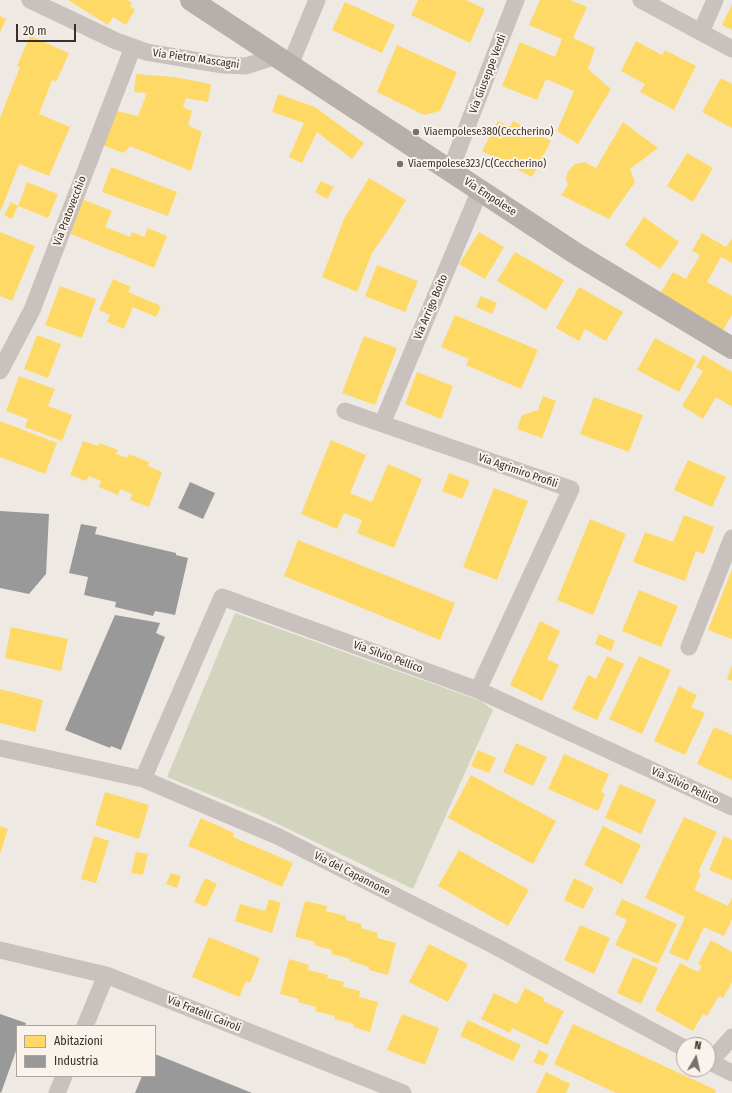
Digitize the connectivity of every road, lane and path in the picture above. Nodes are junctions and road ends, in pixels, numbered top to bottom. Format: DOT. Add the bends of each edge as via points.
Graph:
graph roads {
  1 [pos="191,0"];
  2 [pos="317,0"];
  3 [pos="516,0"];
  4 [pos="641,0"];
  5 [pos="715,0"];
  6 [pos="39,2"];
  7 [pos="701,32"];
  8 [pos="133,47"];
  9 [pos="732,49"];
  10 [pos="283,60"];
  11 [pos="450,171"];
  12 [pos="480,190"];
  13 [pos="732,348"];
  14 [pos="0,371"];
  15 [pos="345,412"];
  16 [pos="382,424"];
  17 [pos="732,538"];
  18 [pos="689,647"];
  19 [pos="478,690"];
  20 [pos="0,748"];
  21 [pos="143,779"];
  22 [pos="732,807"];
  23 [pos="0,950"];
  24 [pos="106,975"];
  25 [pos="85,1025"];
  26 [pos="732,1037"];
  27 [pos="676,1044"];
  28 [pos="716,1054"];
  29 [pos="716,1065"];
  30 [pos="732,1073"];
  31 [pos="64,1077"];
  32 [pos="57,1093"];
  33 [pos="403,1093"];
  1 -- 10 [label="main road, Via Empolese"];
  2 -- 10 [label="street"];
  3 -- 11 [label="street, Via Giuseppe Verdi"];
  4 -- 7 [label="street"];
  5 -- 7 [label="street"];
  6 -- 8 [label="street, Via Pietro Mascagni"];
  7 -- 9 [label="street"];
  8 -- 10 [label="street, Via Pietro Mascagni" via="146,52 223,65 246,66"];
  8 -- 14 [label="street, Via Pratovecchio" via="32,310"];
  10 -- 11 [label="main road, Via Empolese"];
  11 -- 12 [label="main road, Via Empolese"];
  12 -- 13 [label="main road, Via Empolese" via="578,255"];
  12 -- 16 [label="street, Via Arrigo Boito"];
  15 -- 16 [label="street, Via Agrimiro Profili"];
  16 -- 19 [label="street, Via Agrimiro Profili" via="571,489"];
  17 -- 18 [label="street"];
  19 -- 21 [label="street, Via Silvio Pellico" via="222,597"];
  19 -- 22 [label="street, Via Silvio Pellico"];
  20 -- 21 [label="street, Via del Capannone"];
  21 -- 27 [label="street, Via del Capannone" via="277,836 491,944"];
  23 -- 24 [label="street, Via Fratelli Cairoli"];
  24 -- 25 [label="street"];
  24 -- 33 [label="street, Via Fratelli Cairoli"];
  26 -- 28 [label="street"];
  29 -- 30 [label="street"];
  31 -- 32 [label="street"];
}
